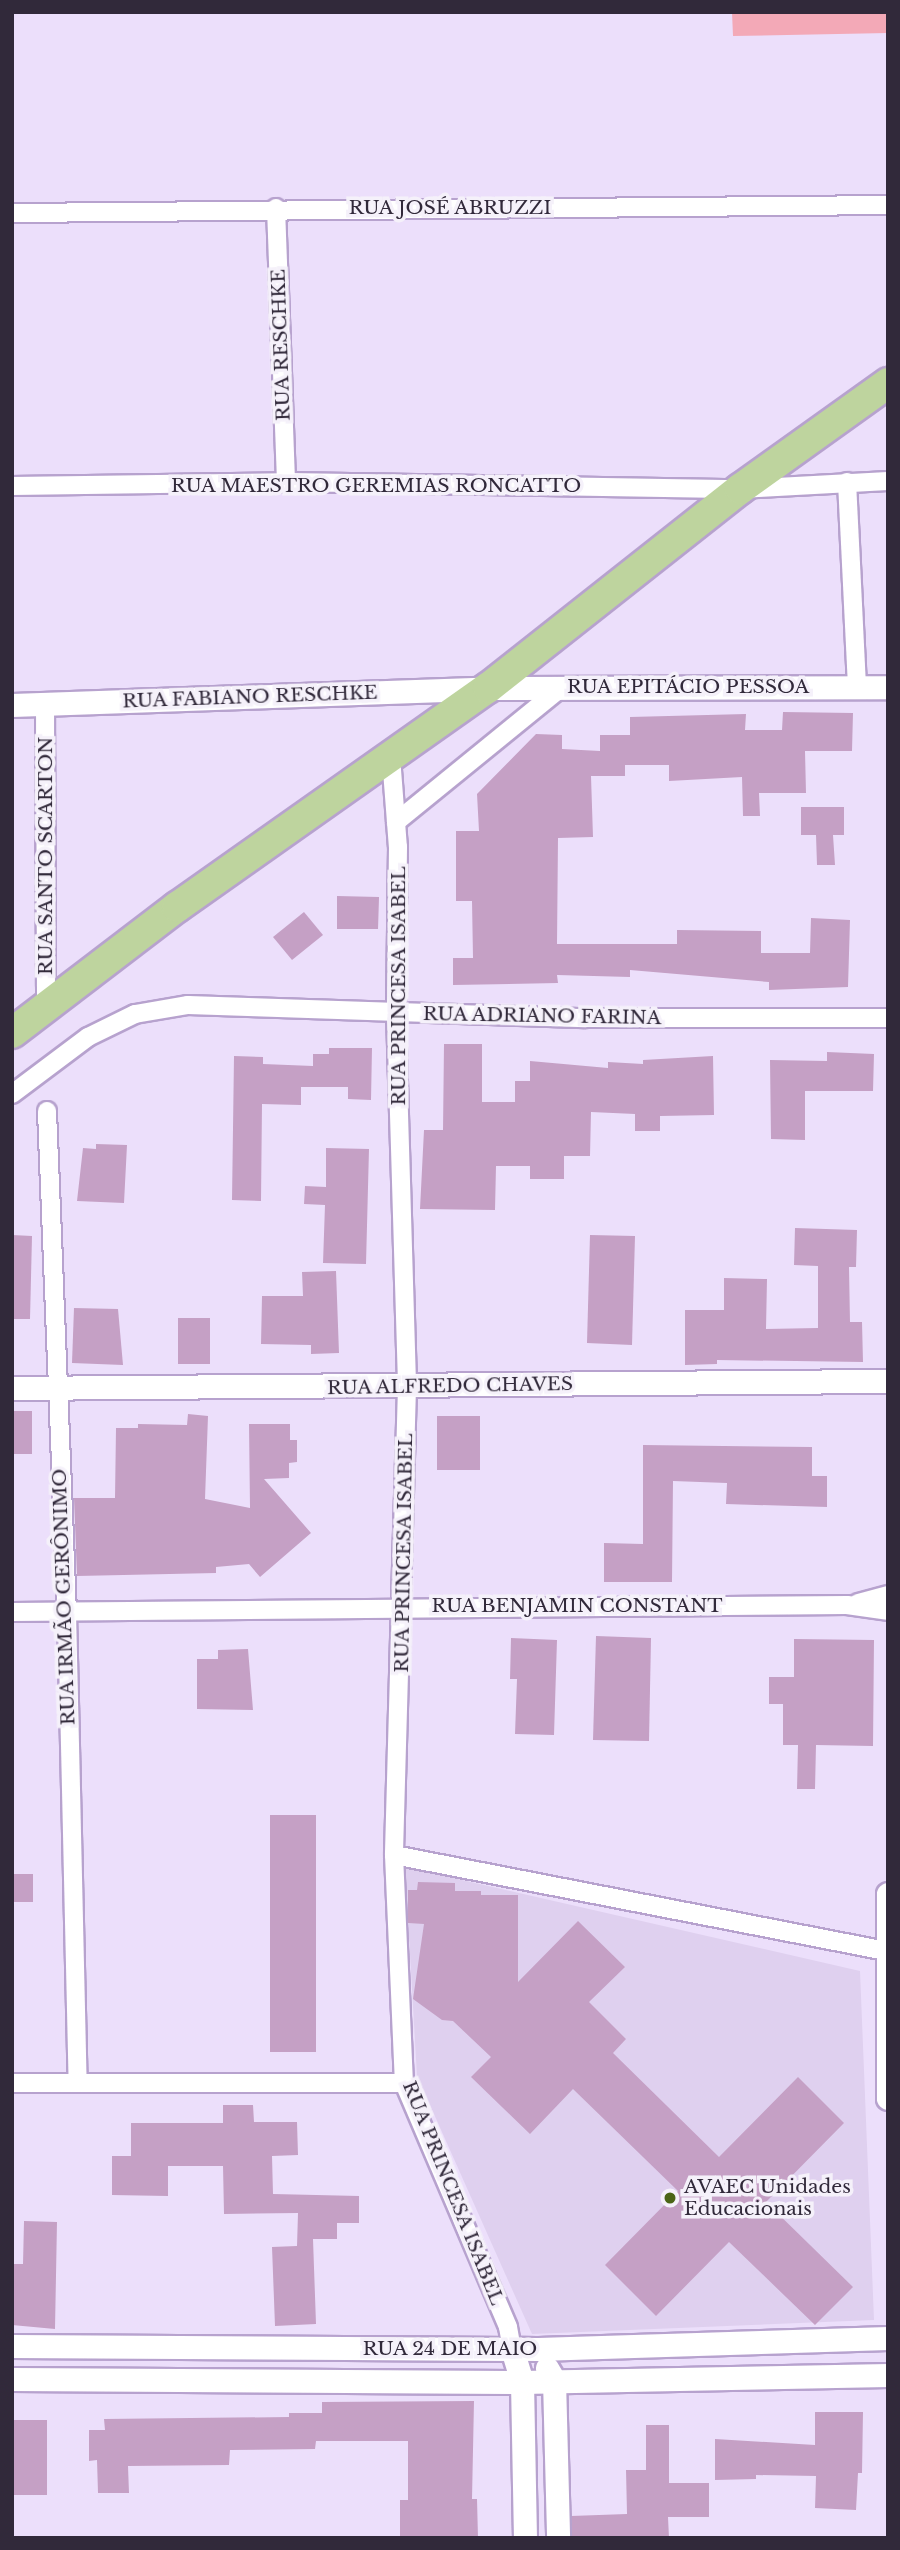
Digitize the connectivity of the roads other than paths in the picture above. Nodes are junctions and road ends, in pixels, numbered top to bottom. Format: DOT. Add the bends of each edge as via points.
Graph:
graph roads {
  1 [pos="888,205"];
  2 [pos="276,208"];
  3 [pos="12,213"];
  4 [pos="888,383"];
  5 [pos="888,481"];
  6 [pos="286,482"];
  7 [pos="847,482"];
  8 [pos="12,486"];
  9 [pos="740,489"];
  10 [pos="562,687"];
  11 [pos="857,687"];
  12 [pos="888,687"];
  13 [pos="488,688"];
  14 [pos="12,705"];
  15 [pos="46,706"];
  16 [pos="391,757"];
  17 [pos="396,822"];
  18 [pos="46,1007"];
  19 [pos="396,1013"];
  20 [pos="888,1018"];
  21 [pos="12,1032"];
  22 [pos="12,1094"];
  23 [pos="47,1111"];
  24 [pos="888,1381"];
  25 [pos="407,1387"];
  26 [pos="12,1388"];
  27 [pos="56,1388"];
  28 [pos="888,1595"];
  29 [pos="848,1605"];
  30 [pos="404,1607"];
  31 [pos="888,1611"];
  32 [pos="12,1612"];
  33 [pos="66,1613"];
  34 [pos="394,1855"];
  35 [pos="888,1894"];
  36 [pos="886,1951"];
  37 [pos="887,1981"];
  38 [pos="12,2082"];
  39 [pos="78,2082"];
  40 [pos="404,2083"];
  41 [pos="888,2098"];
  42 [pos="510,2338"];
  43 [pos="888,2338"];
  44 [pos="12,2346"];
  45 [pos="538,2350"];
  46 [pos="888,2375"];
  47 [pos="12,2379"];
  48 [pos="554,2381"];
  49 [pos="522,2382"];
  50 [pos="525,2538"];
  51 [pos="558,2538"];
  1 -- 2 [label="street, RUA JOSÉ ABRUZZI"];
  2 -- 3 [label="street, RUA JOSÉ ABRUZZI"];
  2 -- 6 [label="street, RUA RESCHKE"];
  4 -- 9 [label="highway"];
  5 -- 7 [label="street, RUA MAESTRO GEREMIAS RONCATTO"];
  6 -- 8 [label="street, RUA MAESTRO GEREMIAS RONCATTO"];
  6 -- 9 [label="street, RUA MAESTRO GEREMIAS RONCATTO"];
  7 -- 9 [label="street, RUA MAESTRO GEREMIAS RONCATTO"];
  7 -- 11 [label="street"];
  9 -- 13 [label="highway"];
  10 -- 11 [label="street, RUA EPITÁCIO PESSOA"];
  10 -- 13 [label="street, RUA EPITÁCIO PESSOA"];
  10 -- 17 [label="street"];
  11 -- 12 [label="street, RUA EPITÁCIO PESSOA"];
  13 -- 15 [label="street, RUA FABIANO RESCHKE"];
  13 -- 16 [label="highway"];
  14 -- 15 [label="street, RUA FABIANO RESCHKE"];
  15 -- 18 [label="street, RUA SANTO SCARTON"];
  16 -- 17 [label="street, RUA PRINCESA ISABEL"];
  16 -- 18 [label="highway"];
  17 -- 19 [label="street, RUA PRINCESA ISABEL"];
  18 -- 21 [label="highway"];
  19 -- 20 [label="street, RUA ADRIANO FARINA"];
  19 -- 22 [label="street, RUA ADRIANO FARINA" via="188,1005 135,1014 88,1037"];
  19 -- 25 [label="street, RUA PRINCESA ISABEL"];
  23 -- 27 [label="street, RUA IRMÃO GERÔNIMO"];
  24 -- 25 [label="street, RUA ALFREDO CHAVES"];
  25 -- 27 [label="street, RUA ALFREDO CHAVES"];
  25 -- 30 [label="street, RUA PRINCESA ISABEL"];
  26 -- 27 [label="street, RUA ALFREDO CHAVES"];
  27 -- 33 [label="street, RUA IRMÃO GERÔNIMO"];
  28 -- 29 [label="street, RUA BENJAMIN CONSTANT"];
  29 -- 30 [label="street, RUA BENJAMIN CONSTANT"];
  29 -- 31 [label="street, RUA BENJAMIN CONSTANT"];
  30 -- 33 [label="street, RUA BENJAMIN CONSTANT"];
  30 -- 34 [label="street, RUA PRINCESA ISABEL"];
  32 -- 33 [label="street, RUA BENJAMIN CONSTANT"];
  33 -- 39 [label="street, RUA IRMÃO GERÔNIMO"];
  34 -- 36 [label="street"];
  34 -- 40 [label="street, RUA PRINCESA ISABEL"];
  35 -- 36 [label="street"];
  36 -- 37 [label="street"];
  37 -- 41 [label="street"];
  38 -- 39 [label="street"];
  39 -- 40 [label="street"];
  40 -- 42 [label="street, RUA PRINCESA ISABEL"];
  42 -- 44 [label="street, RUA 24 DE MAIO"];
  42 -- 45 [label="street, RUA 24 DE MAIO"];
  42 -- 49 [label="street"];
  43 -- 45 [label="street, RUA 24 DE MAIO"];
  45 -- 48 [label="street"];
  46 -- 48 [label="street, RUA 24 DE MAIO"];
  47 -- 49 [label="street, RUA 24 DE MAIO"];
  48 -- 49 [label="street, RUA 24 DE MAIO"];
  48 -- 51 [label="street"];
  49 -- 50 [label="street"];
}
